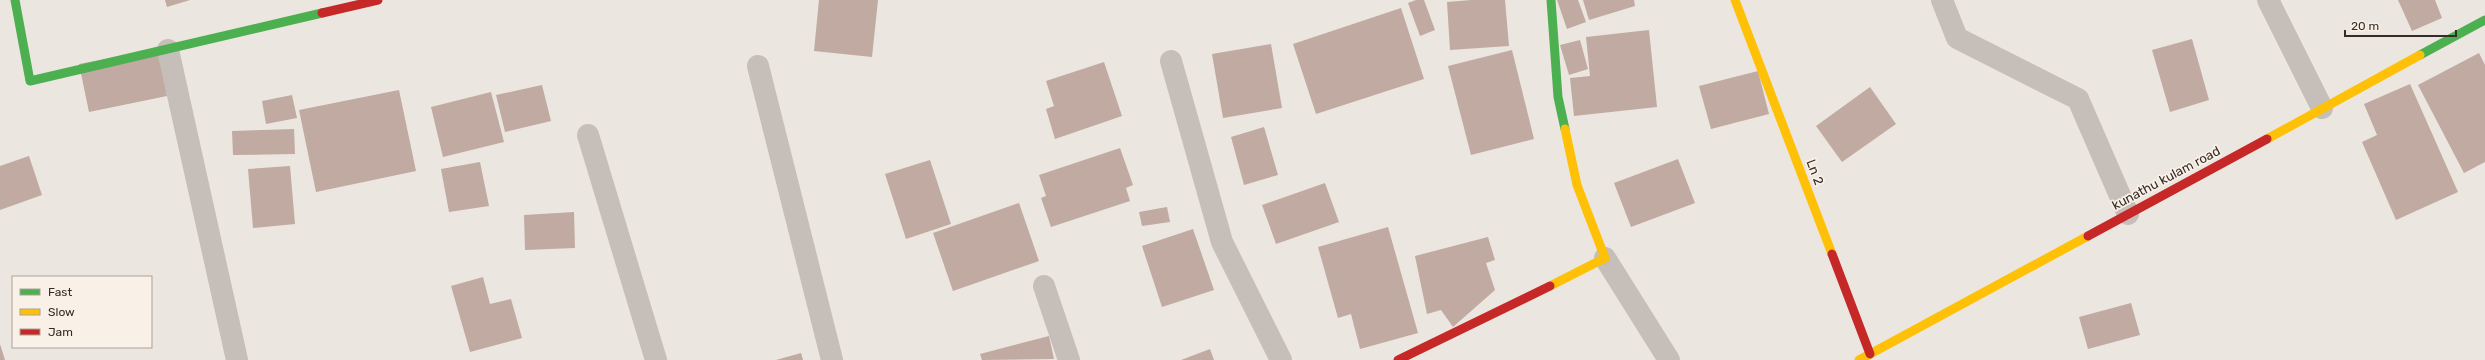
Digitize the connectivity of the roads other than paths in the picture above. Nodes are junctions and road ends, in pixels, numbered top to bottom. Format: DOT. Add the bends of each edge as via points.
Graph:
graph roads {
  1 [pos="15,0"];
  2 [pos="378,0"];
  3 [pos="1551,0"];
  4 [pos="1735,0"];
  5 [pos="1942,0"];
  6 [pos="2268,0"];
  7 [pos="2485,20"];
  8 [pos="168,50"];
  9 [pos="1171,60"];
  10 [pos="758,66"];
  11 [pos="2322,108"];
  12 [pos="588,136"];
  13 [pos="2128,214"];
  14 [pos="1605,258"];
  15 [pos="1044,286"];
  16 [pos="1870,354"];
  17 [pos="237,360"];
  18 [pos="656,360"];
  19 [pos="832,360"];
  20 [pos="1069,360"];
  21 [pos="1281,360"];
  22 [pos="1398,360"];
  23 [pos="1669,360"];
  24 [pos="1859,360"];
  1 -- 8 [label="street" via="30,82"];
  2 -- 8 [label="street"];
  3 -- 14 [label="street" via="1560,104 1577,185"];
  4 -- 16 [label="street, Ln 2"];
  5 -- 13 [label="street" via="1957,38 2078,99"];
  6 -- 11 [label="street"];
  7 -- 11 [label="street, kunathu kulam road"];
  8 -- 17 [label="street"];
  9 -- 21 [label="street" via="1222,242"];
  10 -- 19 [label="street"];
  11 -- 13 [label="street, kunathu kulam road"];
  12 -- 18 [label="street"];
  13 -- 16 [label="street, kunathu kulam road"];
  14 -- 22 [label="street"];
  14 -- 23 [label="street"];
  15 -- 20 [label="street"];
  16 -- 24 [label="street, kunathu kulam road"];
}
